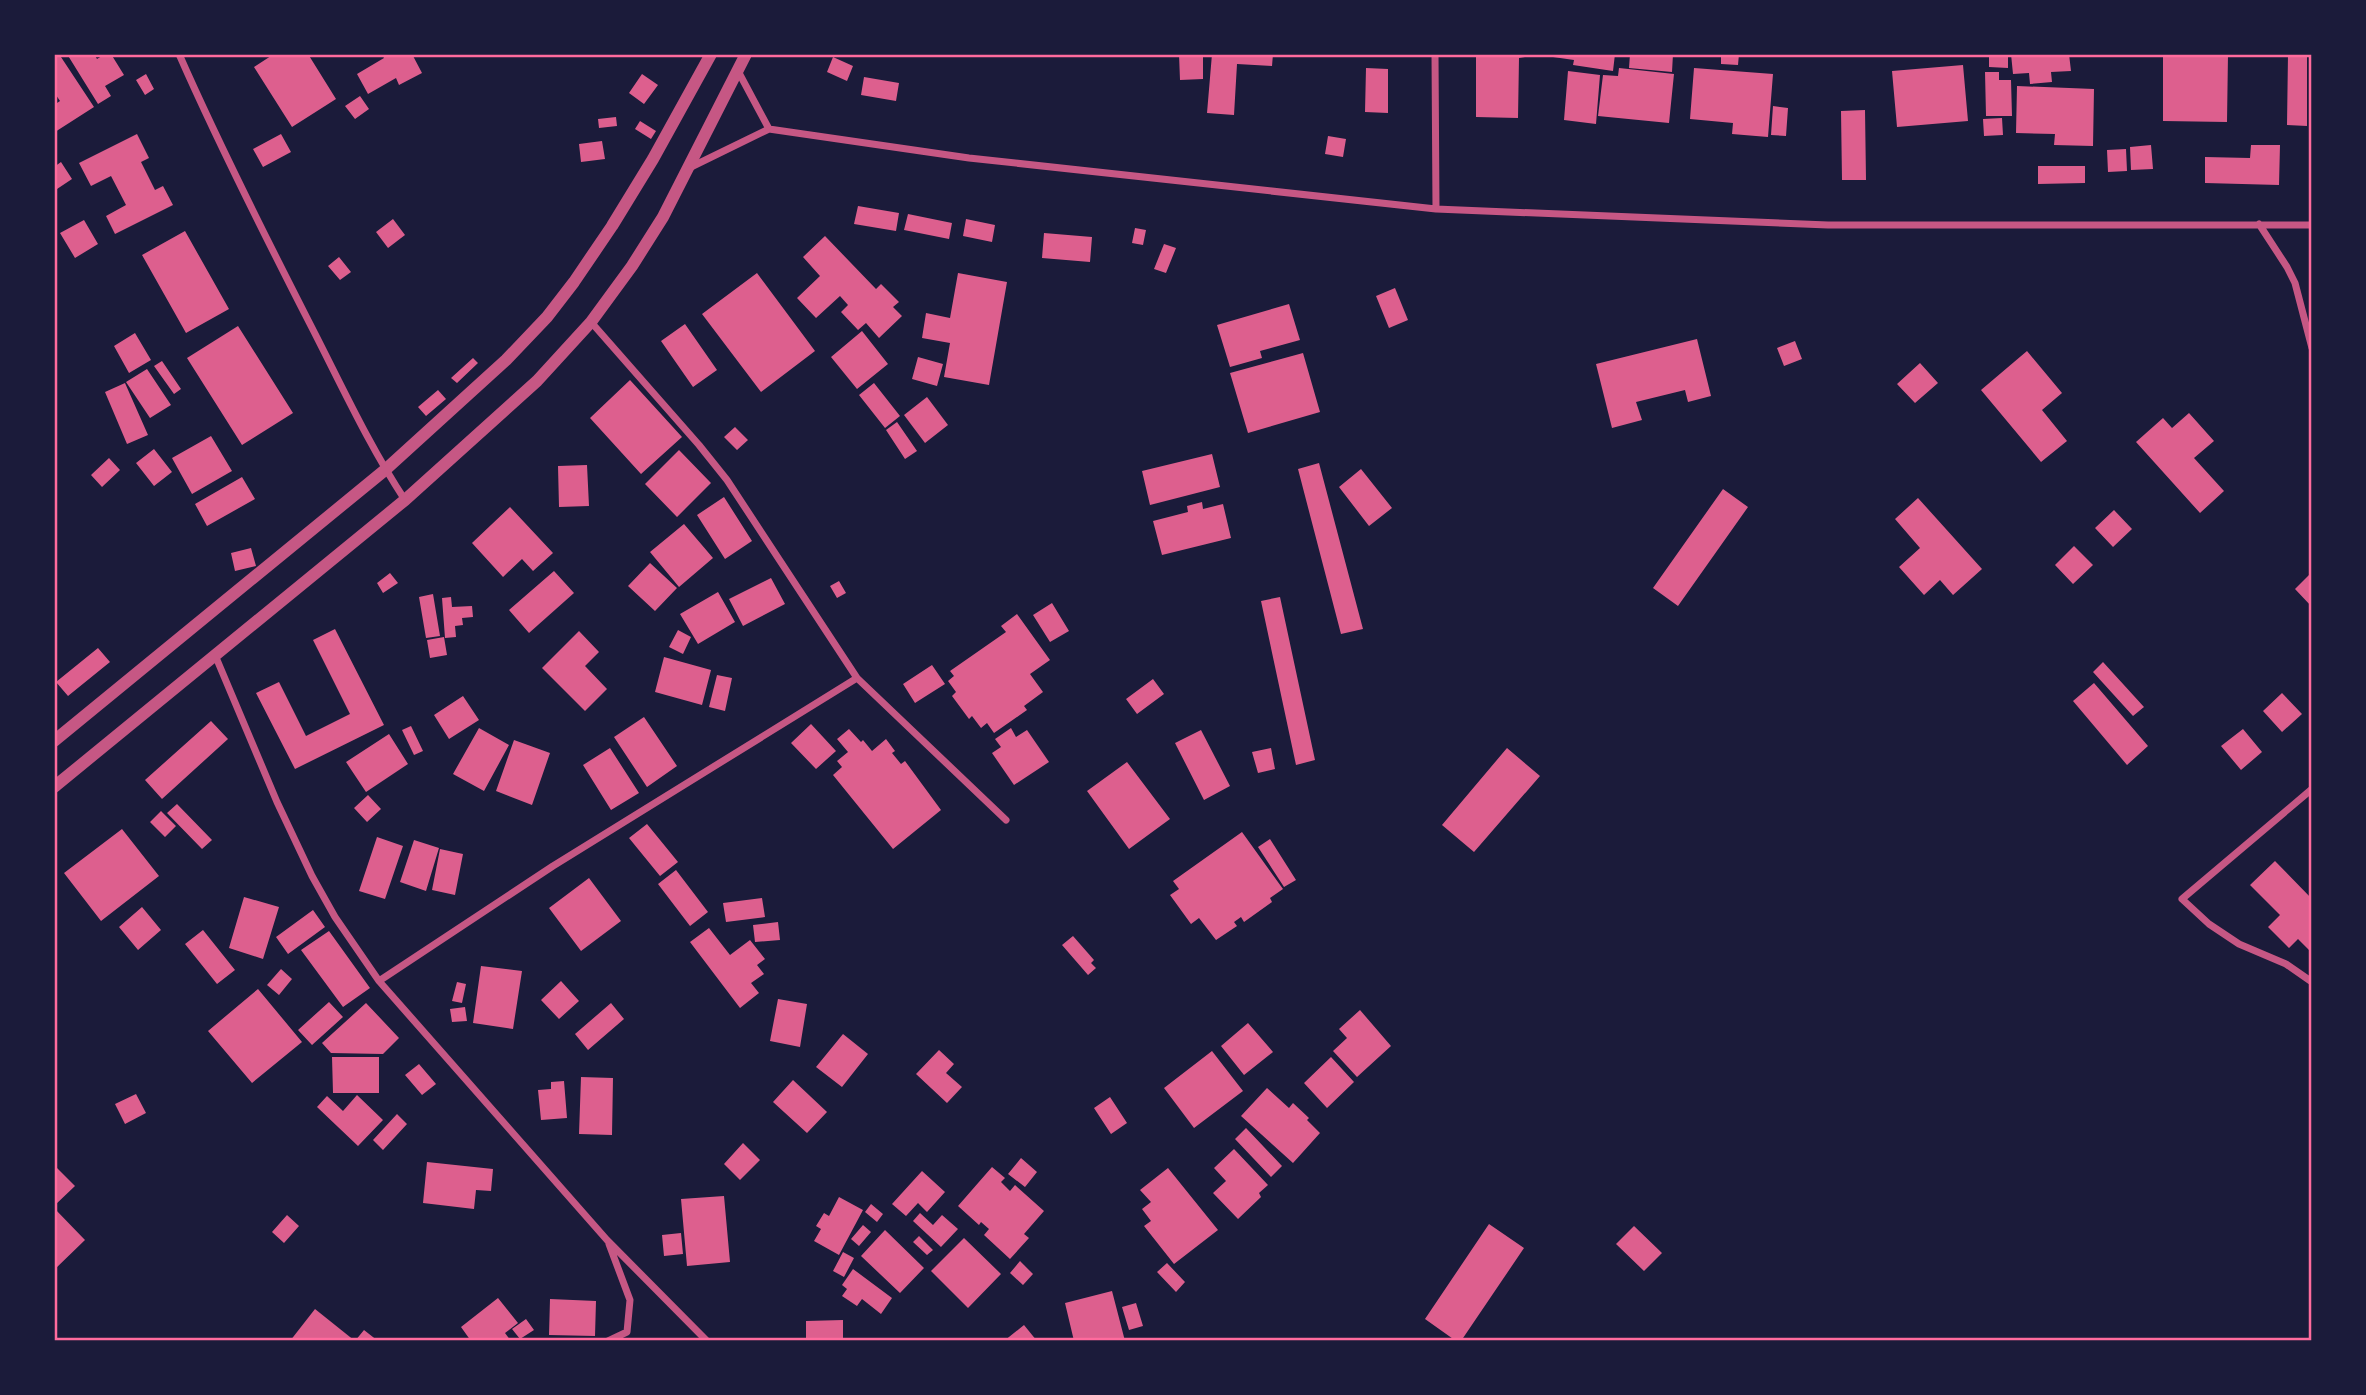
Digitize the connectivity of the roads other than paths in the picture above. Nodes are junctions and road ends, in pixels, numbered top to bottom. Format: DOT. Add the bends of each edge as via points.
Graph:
graph roads {
  1 [pos="179,54"];
  2 [pos="710,54"];
  3 [pos="746,54"];
  4 [pos="1436,54"];
  5 [pos="738,71"];
  6 [pos="769,129"];
  7 [pos="688,169"];
  8 [pos="1436,209"];
  9 [pos="2259,224"];
  10 [pos="2312,225"];
  11 [pos="592,322"];
  12 [pos="2312,348"];
  13 [pos="385,470"];
  14 [pos="405,500"];
  15 [pos="215,655"];
  16 [pos="857,678"];
  17 [pos="54,741"];
  18 [pos="54,787"];
  19 [pos="2312,789"];
  20 [pos="1006,820"];
  21 [pos="379,981"];
  22 [pos="2312,982"];
  23 [pos="607,1240"];
  24 [pos="608,1341"];
  25 [pos="707,1341"];
  1 -- 13 [label="street" via="218,141"];
  2 -- 13 [label="street" via="653,159 547,317"];
  3 -- 5 [label="street"];
  4 -- 8 [label="street"];
  5 -- 6 [label="street"];
  5 -- 7 [label="street"];
  6 -- 7 [label="street"];
  6 -- 8 [label="street" via="969,158"];
  7 -- 11 [label="street" via="663,217"];
  8 -- 9 [label="street" via="1828,225"];
  9 -- 10 [label="street"];
  9 -- 12 [label="street" via="2295,283"];
  11 -- 14 [label="street" via="537,381"];
  11 -- 16 [label="street" via="727,480"];
  13 -- 14 [label="street"];
  13 -- 17 [label="street"];
  14 -- 15 [label="street"];
  15 -- 18 [label="street"];
  15 -- 21 [label="street" via="312,876"];
  16 -- 20 [label="street"];
  16 -- 21 [label="street" via="553,866"];
  19 -- 22 [label="street" via="2182,899 2239,944 2286,964"];
  21 -- 23 [label="street"];
  23 -- 24 [label="street" via="630,1300 627,1332"];
  23 -- 25 [label="street"];
}
